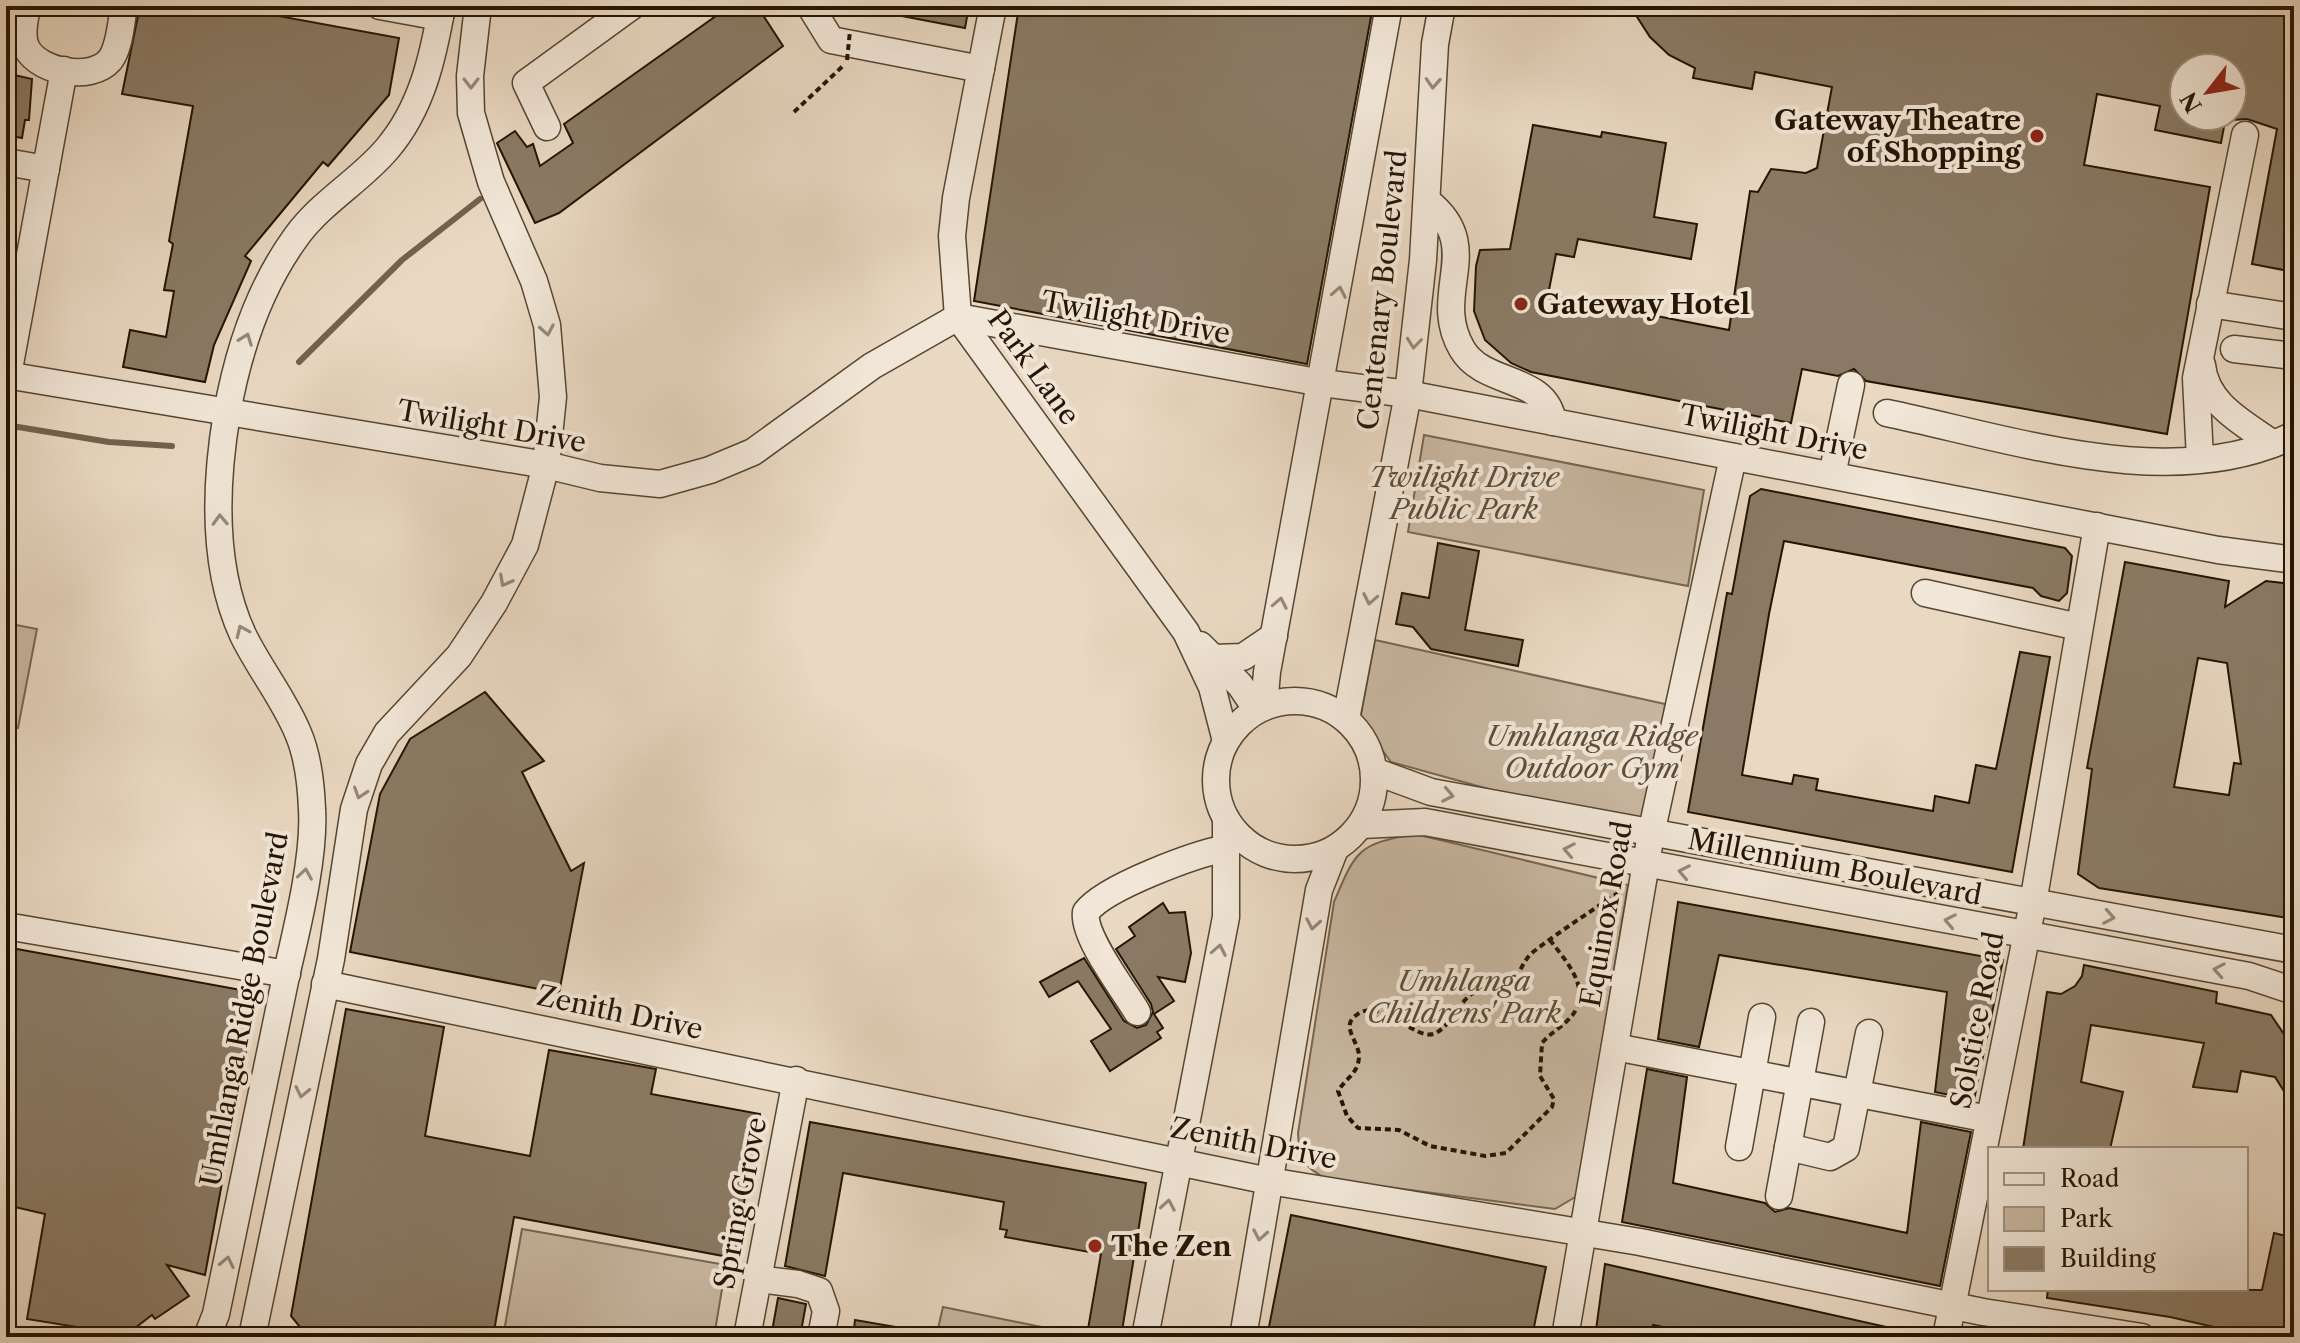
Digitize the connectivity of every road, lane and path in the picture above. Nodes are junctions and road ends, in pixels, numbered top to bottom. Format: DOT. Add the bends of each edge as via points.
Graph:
graph roads {
  1 [pos="27,6"];
  2 [pos="124,6"];
  3 [pos="380,6"];
  4 [pos="478,6"];
  5 [pos="632,6"];
  6 [pos="810,6"];
  7 [pos="993,6"];
  8 [pos="1389,6"];
  9 [pos="1442,6"];
  10 [pos="441,12"];
  11 [pos="850,31"];
  12 [pos="981,69"];
  13 [pos="64,70"];
  14 [pos="794,112"];
  15 [pos="547,127"];
  16 [pos="2245,135"];
  17 [pos="6,162"];
  18 [pos="46,169"];
  19 [pos="1427,201"];
  20 [pos="2210,304"];
  21 [pos="958,317"];
  22 [pos="2294,317"];
  23 [pos="2234,349"];
  24 [pos="2294,356"];
  25 [pos="2201,362"];
  26 [pos="7,375"];
  27 [pos="1322,383"];
  28 [pos="1851,385"];
  29 [pos="1408,394"];
  30 [pos="1887,413"];
  31 [pos="227,414"];
  32 [pos="1553,422"];
  33 [pos="2284,440"];
  34 [pos="1733,457"];
  35 [pos="2200,459"];
  36 [pos="546,465"];
  37 [pos="1832,475"];
  38 [pos="2097,526"];
  39 [pos="2294,560"];
  40 [pos="1925,593"];
  41 [pos="2079,627"];
  42 [pos="1186,632"];
  43 [pos="1274,636"];
  44 [pos="1212,658"];
  45 [pos="1260,709"];
  46 [pos="1346,719"];
  47 [pos="1226,741"];
  48 [pos="1374,771"];
  49 [pos="1226,820"];
  50 [pos="1361,825"];
  51 [pos="1651,834"];
  52 [pos="1227,848"];
  53 [pos="1335,849"];
  54 [pos="1646,865"];
  55 [pos="1623,889"];
  56 [pos="2033,903"];
  57 [pos="6,926"];
  58 [pos="2026,935"];
  59 [pos="1550,940"];
  60 [pos="2294,950"];
  61 [pos="287,974"];
  62 [pos="325,984"];
  63 [pos="2294,991"];
  64 [pos="1137,1012"];
  65 [pos="1762,1017"];
  66 [pos="1811,1022"];
  67 [pos="1869,1033"];
  68 [pos="1615,1047"];
  69 [pos="1751,1074"];
  70 [pos="796,1080"];
  71 [pos="1800,1083"];
  72 [pos="1858,1094"];
  73 [pos="1989,1119"];
  74 [pos="1739,1147"];
  75 [pos="1788,1147"];
  76 [pos="1176,1159"];
  77 [pos="1269,1181"];
  78 [pos="1779,1196"];
  79 [pos="1583,1232"];
  80 [pos="758,1279"];
  81 [pos="1952,1305"];
  82 [pos="207,1337"];
  83 [pos="252,1337"];
  84 [pos="747,1337"];
  85 [pos="821,1337"];
  86 [pos="1145,1337"];
  87 [pos="1243,1337"];
  88 [pos="1565,1337"];
  89 [pos="1946,1337"];
  90 [pos="2142,1337"];
  1 -- 13 [label="street" via="26,47 42,65"];
  2 -- 13 [label="street" via="107,63"];
  3 -- 10 [label="street"];
  4 -- 36 [label="street, one-way" via="471,113 491,182 547,325 553,397"];
  5 -- 15 [label="street" via="526,83"];
  6 -- 12 [label="street" via="831,40"];
  7 -- 12 [label="street, Park Lane"];
  27 -- 8 [label="street, Centenary Boulevard, one-way"];
  9 -- 19 [label="street, Centenary Boulevard, one-way" via="1435,44"];
  31 -- 10 [label="street, Umhlanga Ridge Boulevard, one-way" via="242,351 268,280 298,235 386,149 406,122 424,88"];
  11 -- 14 [label="path, bridge" via="847,60 840,71"];
  12 -- 21 [label="street, Park Lane" via="952,236"];
  13 -- 18 [label="street"];
  16 -- 20 [label="street"];
  17 -- 18 [label="street"];
  18 -- 26 [label="street"];
  19 -- 29 [label="street, Centenary Boulevard, one-way"];
  19 -- 32 [label="street" via="1449,220 1457,243 1450,299 1461,348 1487,374 1538,393 1548,402"];
  20 -- 22 [label="street"];
  20 -- 25 [label="street"];
  21 -- 27 [label="street, Twilight Drive"];
  21 -- 36 [label="street, Twilight Drive" via="872,366 753,452 710,470 660,484"];
  21 -- 42 [label="street, Park Lane"];
  23 -- 24 [label="street"];
  25 -- 33 [label="street" via="2205,383 2217,402"];
  25 -- 35 [label="street" via="2195,388"];
  26 -- 31 [label="street, Twilight Drive"];
  27 -- 29 [label="street, Twilight Drive"];
  43 -- 27 [label="street, Centenary Boulevard, one-way"];
  28 -- 37 [label="street"];
  29 -- 32 [label="street, Twilight Drive"];
  29 -- 46 [label="street, Centenary Boulevard, one-way"];
  30 -- 35 [label="street" via="2120,462"];
  31 -- 36 [label="street, Twilight Drive"];
  61 -- 31 [label="street, Umhlanga Ridge Boulevard, one-way" via="310,845 311,797 298,733 243,635 229,598 219,497"];
  32 -- 34 [label="street, Twilight Drive"];
  33 -- 35 [label="street"];
  34 -- 37 [label="street, Twilight Drive"];
  34 -- 51 [label="street, Equinox Road"];
  36 -- 62 [label="street, one-way" via="525,545 494,603 459,656 387,733 369,764 354,809"];
  37 -- 38 [label="street, Twilight Drive"];
  38 -- 39 [label="street, Twilight Drive"];
  38 -- 41 [label="street, Solstice Road"];
  40 -- 41 [label="street"];
  41 -- 56 [label="street, Solstice Road"];
  42 -- 44 [label="street, Park Lane"];
  42 -- 47 [label="street, Park Lane" via="1212,687"];
  43 -- 44 [label="street" via="1243,657"];
  43 -- 45 [label="street, Centenary Boulevard"];
  44 -- 45 [label="street, Park Lane"];
  45 -- 46 [label="street" via="1305,701"];
  45 -- 47 [label="street"];
  46 -- 48 [label="street" via="1369,752"];
  47 -- 49 [label="street" via="1217,767 1217,794"];
  48 -- 50 [label="street" via="1372,799"];
  48 -- 51 [label="street, Millennium Boulevard, one-way" via="1431,792"];
  49 -- 52 [label="street"];
  49 -- 53 [label="street" via="1252,846 1287,860"];
  50 -- 53 [label="street"];
  54 -- 50 [label="street, Millennium Boulevard, one-way" via="1425,822"];
  51 -- 54 [label="street, Equinox Road"];
  51 -- 56 [label="street, Millennium Boulevard"];
  52 -- 64 [label="street" via="1177,863 1102,897 1086,912 1094,941"];
  76 -- 52 [label="street, one-way" via="1226,917"];
  53 -- 77 [label="street, one-way" via="1319,890"];
  58 -- 54 [label="street, Millennium Boulevard, one-way"];
  54 -- 68 [label="street, Equinox Road"];
  55 -- 59 [label="path"];
  56 -- 58 [label="street, Solstice Road"];
  56 -- 60 [label="street, Millennium Boulevard, one-way"];
  57 -- 61 [label="street"];
  63 -- 58 [label="street, Millennium Boulevard, one-way" via="2249,976"];
  58 -- 73 [label="street, Solstice Road"];
  59 -- 59 [label="path" via="1529,955 1506,986 1476,990 1433,1034 1424,1035 1374,1011 1351,1020 1348,1028 1359,1058 1355,1073 1338,1091 1358,1128 1399,1130 1430,1146 1485,1156 1515,1146 1552,1107 1554,1099 1540,1076 1542,1043 1579,1002 1576,977"];
  82 -- 61 [label="street, Umhlanga Ridge Boulevard, one-way"];
  62 -- 70 [label="street, Zenith Drive"];
  62 -- 83 [label="street, one-way"];
  65 -- 69 [label="street"];
  66 -- 71 [label="street"];
  67 -- 72 [label="street"];
  68 -- 69 [label="street"];
  68 -- 79 [label="street, Equinox Road"];
  69 -- 71 [label="street"];
  69 -- 74 [label="street"];
  70 -- 76 [label="street, Zenith Drive"];
  70 -- 80 [label="street, Spring Grove"];
  71 -- 72 [label="street"];
  71 -- 75 [label="street"];
  72 -- 73 [label="street"];
  72 -- 75 [label="street" via="1850,1141 1839,1154 1830,1157"];
  73 -- 81 [label="street, Solstice Road"];
  75 -- 78 [label="street"];
  76 -- 77 [label="street, Zenith Drive"];
  86 -- 76 [label="street, one-way"];
  77 -- 79 [label="street, Zenith Drive"];
  77 -- 87 [label="street, one-way"];
  79 -- 81 [label="street, Zenith Drive"];
  79 -- 88 [label="street, Equinox Road"];
  80 -- 84 [label="street, Spring Grove"];
  80 -- 85 [label="street" via="819,1291 826,1311"];
  81 -- 89 [label="street, Solstice Road"];
  81 -- 90 [label="street, Zenith Drive"];
}
